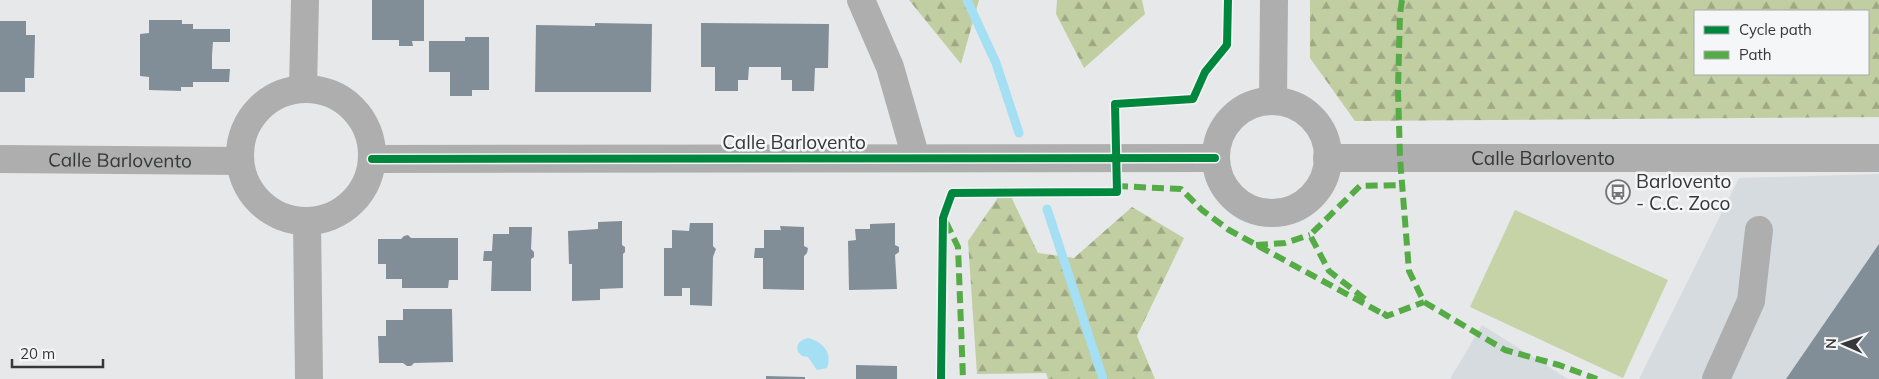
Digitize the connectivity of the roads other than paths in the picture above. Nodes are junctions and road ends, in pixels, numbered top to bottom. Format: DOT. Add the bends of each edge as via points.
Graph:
graph roads {
  1 [pos="304,0"];
  2 [pos="861,0"];
  3 [pos="1274,0"];
  4 [pos="303,88"];
  5 [pos="1273,100"];
  6 [pos="916,158"];
  7 [pos="1215,158"];
  8 [pos="1328,158"];
  9 [pos="1879,158"];
  10 [pos="0,159"];
  11 [pos="372,159"];
  12 [pos="240,161"];
  13 [pos="307,221"];
  14 [pos="1759,230"];
  15 [pos="309,379"];
  16 [pos="1716,379"];
  1 -- 4 [label="street"];
  2 -- 6 [label="street" via="890,67"];
  3 -- 5 [label="street"];
  4 -- 11 [label="street" via="325,91 344,101 360,116 370,136"];
  4 -- 12 [label="street" via="282,93 263,103 249,120 241,140"];
  5 -- 7 [label="street" via="1255,103 1232,117 1218,140"];
  5 -- 8 [label="street" via="1290,104 1312,118 1326,141"];
  6 -- 7 [label="street, Calle Barlovento"];
  6 -- 11 [label="street, Calle Barlovento"];
  7 -- 8 [label="street" via="1219,177 1229,193 1244,206 1262,212 1281,212 1299,206 1314,194 1324,177"];
  8 -- 9 [label="street, Calle Barlovento"];
  10 -- 12 [label="street, Calle Barlovento"];
  11 -- 13 [label="street" via="368,178 344,209 327,218"];
  12 -- 13 [label="street" via="250,189 270,211 288,219"];
  13 -- 15 [label="street"];
  14 -- 16 [label="street" via="1751,301"];
}
